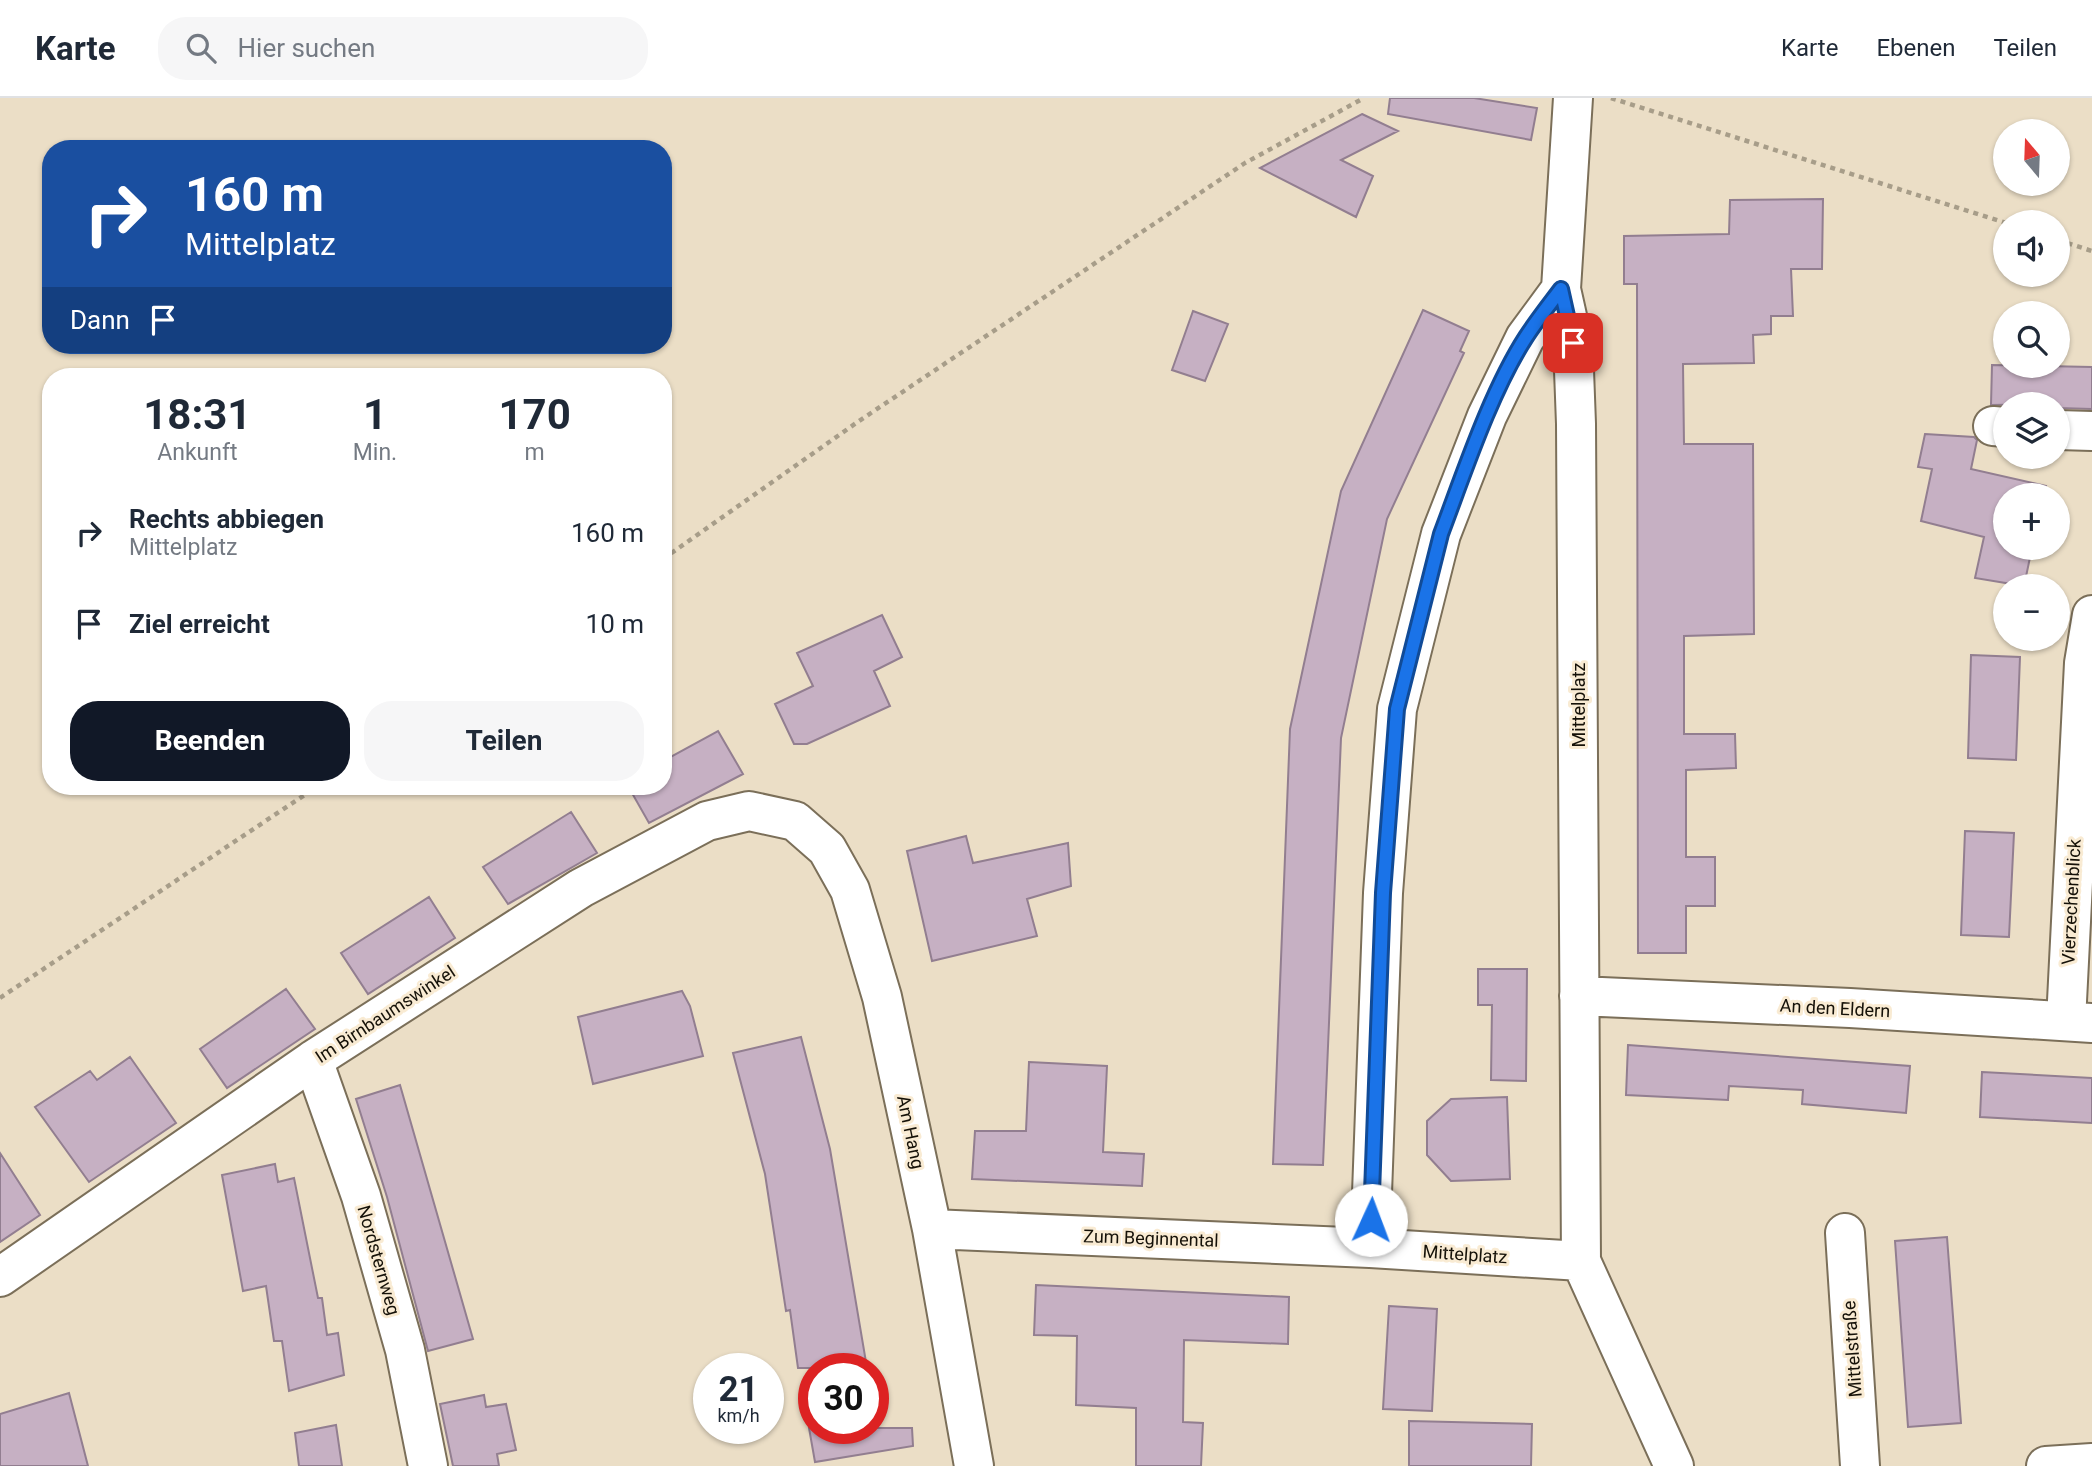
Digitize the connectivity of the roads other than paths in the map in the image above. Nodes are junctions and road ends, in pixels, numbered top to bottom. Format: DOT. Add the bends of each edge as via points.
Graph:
graph roads {
  1 [pos="1573,98"];
  2 [pos="1561,289"];
  3 [pos="2070,430"];
  4 [pos="2092,432"];
  5 [pos="2092,615"];
  6 [pos="795,821"];
  7 [pos="1579,996"];
  8 [pos="2079,1022"];
  9 [pos="313,1060"];
  10 [pos="932,1229"];
  11 [pos="1845,1233"];
  12 [pos="1370,1248"];
  13 [pos="1581,1261"];
  14 [pos="0,1277"];
  15 [pos="2092,1463"];
  16 [pos="428,1466"];
  17 [pos="974,1466"];
  18 [pos="1674,1466"];
  19 [pos="1860,1466"];
  20 [pos="2046,1466"];
  1 -- 2 [label="street, Mittelplatz"];
  2 -- 7 [label="street, Mittelplatz" via="1573,343 1576,424"];
  2 -- 12 [label="street" via="1525,338 1487,416 1450,510 1397,709 1383,893"];
  3 -- 4 [label="street"];
  5 -- 8 [label="street, Vierzechenblick" via="2084,663"];
  6 -- 9 [label="street, Im Birnbaumswinkel" via="749,811 707,821 581,888"];
  6 -- 10 [label="street, Am Hang" via="827,849 850,890 881,997"];
  7 -- 8 [label="street, An den Eldern"];
  7 -- 13 [label="street, Mittelplatz"];
  9 -- 14 [label="street, Im Birnbaumswinkel"];
  9 -- 16 [label="street, Nordsternweg" via="361,1196 394,1311"];
  10 -- 12 [label="street, Zum Beginnental"];
  10 -- 17 [label="street, Am Hang"];
  11 -- 19 [label="street, Mittelstraße"];
  12 -- 13 [label="street, Mittelplatz"];
  13 -- 18 [label="street"];
  15 -- 20 [label="street"];
}
